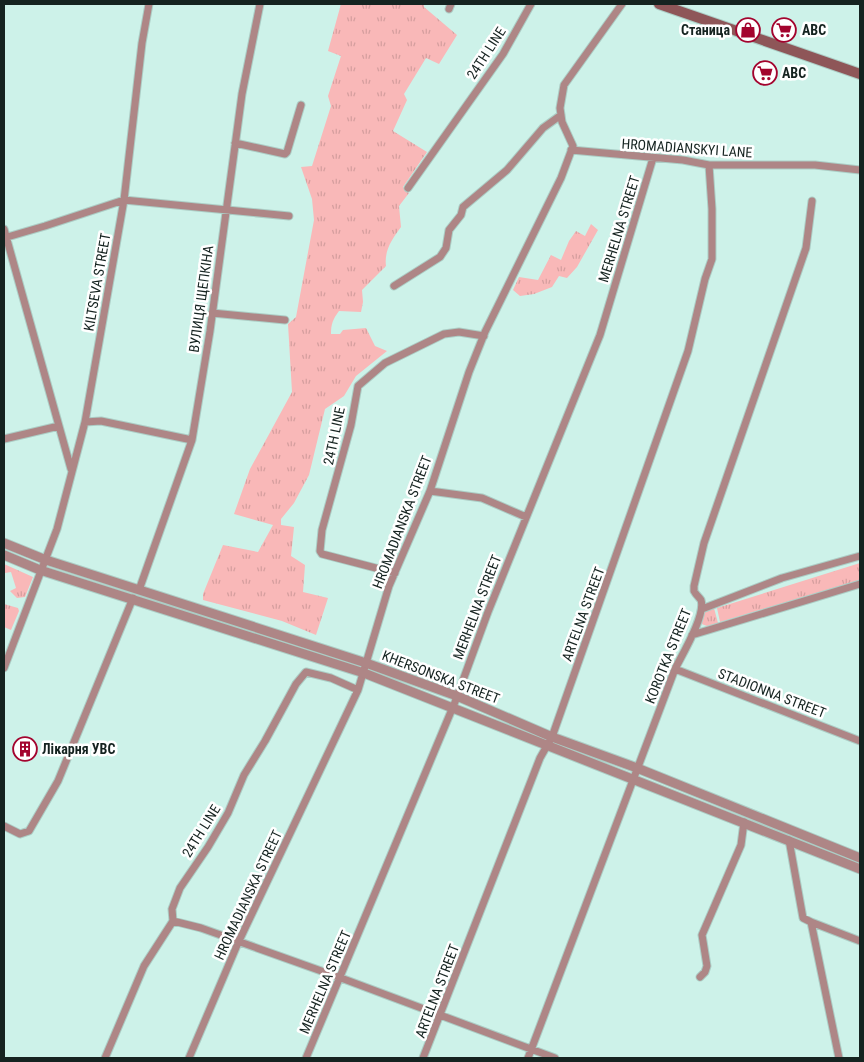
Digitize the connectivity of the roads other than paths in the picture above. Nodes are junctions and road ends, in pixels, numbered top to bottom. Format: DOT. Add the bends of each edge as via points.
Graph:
graph roads {
  1 [pos="149,4"];
  2 [pos="260,4"];
  3 [pos="530,4"];
  4 [pos="622,4"];
  5 [pos="660,4"];
  6 [pos="860,74"];
  7 [pos="301,105"];
  8 [pos="560,115"];
  9 [pos="235,144"];
  10 [pos="571,150"];
  11 [pos="653,158"];
  12 [pos="710,165"];
  13 [pos="860,170"];
  14 [pos="408,188"];
  15 [pos="124,200"];
  16 [pos="812,201"];
  17 [pos="225,210"];
  18 [pos="289,216"];
  19 [pos="4,228"];
  20 [pos="5,238"];
  21 [pos="394,286"];
  22 [pos="212,314"];
  23 [pos="285,320"];
  24 [pos="484,336"];
  25 [pos="85,422"];
  26 [pos="59,426"];
  27 [pos="4,439"];
  28 [pos="192,440"];
  29 [pos="71,473"];
  30 [pos="430,491"];
  31 [pos="526,517"];
  32 [pos="4,542"];
  33 [pos="4,555"];
  34 [pos="860,556"];
  35 [pos="46,560"];
  36 [pos="40,570"];
  37 [pos="395,573"];
  38 [pos="860,584"];
  39 [pos="136,594"];
  40 [pos="702,609"];
  41 [pos="692,635"];
  42 [pos="4,668"];
  43 [pos="365,668"];
  44 [pos="675,669"];
  45 [pos="358,690"];
  46 [pos="457,696"];
  47 [pos="452,708"];
  48 [pos="550,741"];
  49 [pos="860,741"];
  50 [pos="637,768"];
  51 [pos="633,778"];
  52 [pos="744,822"];
  53 [pos="4,826"];
  54 [pos="789,840"];
  55 [pos="860,858"];
  56 [pos="860,869"];
  57 [pos="173,921"];
  58 [pos="811,922"];
  59 [pos="860,941"];
  60 [pos="238,942"];
  61 [pos="700,977"];
  62 [pos="341,978"];
  63 [pos="441,1016"];
  64 [pos="532,1049"];
  65 [pos="105,1058"];
  66 [pos="189,1058"];
  67 [pos="306,1058"];
  68 [pos="424,1058"];
  69 [pos="528,1058"];
  70 [pos="555,1058"];
  71 [pos="839,1058"];
  1 -- 15 [label="street, KILTSEVA STREET"];
  2 -- 9 [label="street, ВУЛИЦЯ ЩЕПКІНА"];
  3 -- 14 [label="street, 24TH LINE" via="502,54"];
  4 -- 8 [label="street" via="564,85"];
  5 -- 6 [label="main road"];
  7 -- 9 [label="street" via="285,154"];
  8 -- 10 [label="street" via="573,146"];
  8 -- 21 [label="street" via="543,128 507,170 463,208 449,230 446,248 440,257"];
  9 -- 17 [label="street, ВУЛИЦЯ ЩЕПКІНА"];
  10 -- 11 [label="street, HROMADIANSKYI LANE"];
  10 -- 24 [label="street, HROMADIANSKA STREET" via="561,178"];
  11 -- 12 [label="street, HROMADIANSKYI LANE"];
  11 -- 31 [label="street, MERHELNA STREET" via="600,335"];
  12 -- 13 [label="street, HROMADIANSKYI LANE" via="815,165"];
  12 -- 48 [label="street, ARTELNA STREET" via="712,260 688,351"];
  15 -- 17 [label="street"];
  15 -- 20 [label="street"];
  15 -- 25 [label="street, KILTSEVA STREET"];
  16 -- 40 [label="street, KOROTKA STREET" via="806,248 704,543 694,586"];
  17 -- 18 [label="street"];
  17 -- 22 [label="street, ВУЛИЦЯ ЩЕПКІНА"];
  19 -- 20 [label="street"];
  20 -- 26 [label="street"];
  22 -- 23 [label="street"];
  22 -- 28 [label="street, ВУЛИЦЯ ЩЕПКІНА"];
  24 -- 30 [label="street, HROMADIANSKA STREET"];
  24 -- 37 [label="street, 24TH LINE" via="459,332 444,334 385,363 358,386 351,425 322,530 320,551"];
  25 -- 28 [label="street" via="101,421"];
  25 -- 29 [label="street, KILTSEVA STREET"];
  26 -- 27 [label="street"];
  26 -- 29 [label="street"];
  28 -- 39 [label="street, ВУЛИЦЯ ЩЕПКІНА"];
  29 -- 35 [label="street, KILTSEVA STREET"];
  30 -- 31 [label="street" via="482,498"];
  30 -- 37 [label="street, HROMADIANSKA STREET"];
  31 -- 46 [label="street, MERHELNA STREET"];
  32 -- 35 [label="street, KHERSONSKA STREET"];
  33 -- 36 [label="street, KHERSONSKA STREET"];
  34 -- 40 [label="street" via="782,578"];
  35 -- 36 [label="street, KILTSEVA STREET"];
  35 -- 39 [label="street, KHERSONSKA STREET"];
  36 -- 39 [label="street, KHERSONSKA STREET"];
  36 -- 42 [label="street, KILTSEVA STREET"];
  37 -- 43 [label="street, HROMADIANSKA STREET"];
  38 -- 41 [label="street"];
  39 -- 43 [label="street, KHERSONSKA STREET"];
  39 -- 53 [label="street, ВУЛИЦЯ ЩЕПКІНА" via="58,781 29,832 20,834"];
  40 -- 41 [label="street, KOROTKA STREET"];
  41 -- 44 [label="street, KOROTKA STREET"];
  43 -- 45 [label="street, HROMADIANSKA STREET"];
  43 -- 46 [label="street, KHERSONSKA STREET"];
  43 -- 47 [label="street, KHERSONSKA STREET"];
  44 -- 49 [label="street, STADIONNA STREET"];
  44 -- 50 [label="street, KOROTKA STREET"];
  45 -- 57 [label="street, 24TH LINE" via="332,678 306,672 296,684 244,775 228,813 180,888 172,909"];
  45 -- 60 [label="street, HROMADIANSKA STREET"];
  46 -- 47 [label="street, MERHELNA STREET"];
  46 -- 48 [label="street, KHERSONSKA STREET"];
  47 -- 48 [label="street, KHERSONSKA STREET"];
  47 -- 62 [label="street, MERHELNA STREET"];
  48 -- 50 [label="street, KHERSONSKA STREET"];
  48 -- 51 [label="street, KHERSONSKA STREET"];
  48 -- 63 [label="street, ARTELNA STREET" via="540,758"];
  50 -- 51 [label="street, KOROTKA STREET"];
  50 -- 55 [label="street, KHERSONSKA STREET"];
  51 -- 52 [label="street, KHERSONSKA STREET"];
  51 -- 64 [label="street, KOROTKA STREET"];
  52 -- 54 [label="street, KHERSONSKA STREET"];
  52 -- 61 [label="street" via="741,845 702,935 707,966"];
  54 -- 56 [label="street, KHERSONSKA STREET"];
  54 -- 58 [label="street" via="803,918"];
  57 -- 60 [label="street"];
  57 -- 65 [label="street, 24TH LINE" via="144,966"];
  58 -- 59 [label="street"];
  58 -- 71 [label="street"];
  60 -- 62 [label="street"];
  60 -- 66 [label="street, HROMADIANSKA STREET"];
  62 -- 63 [label="street"];
  62 -- 67 [label="street, MERHELNA STREET"];
  63 -- 64 [label="street"];
  63 -- 68 [label="street, ARTELNA STREET"];
  64 -- 69 [label="street, KOROTKA STREET"];
  64 -- 70 [label="street"];
}
